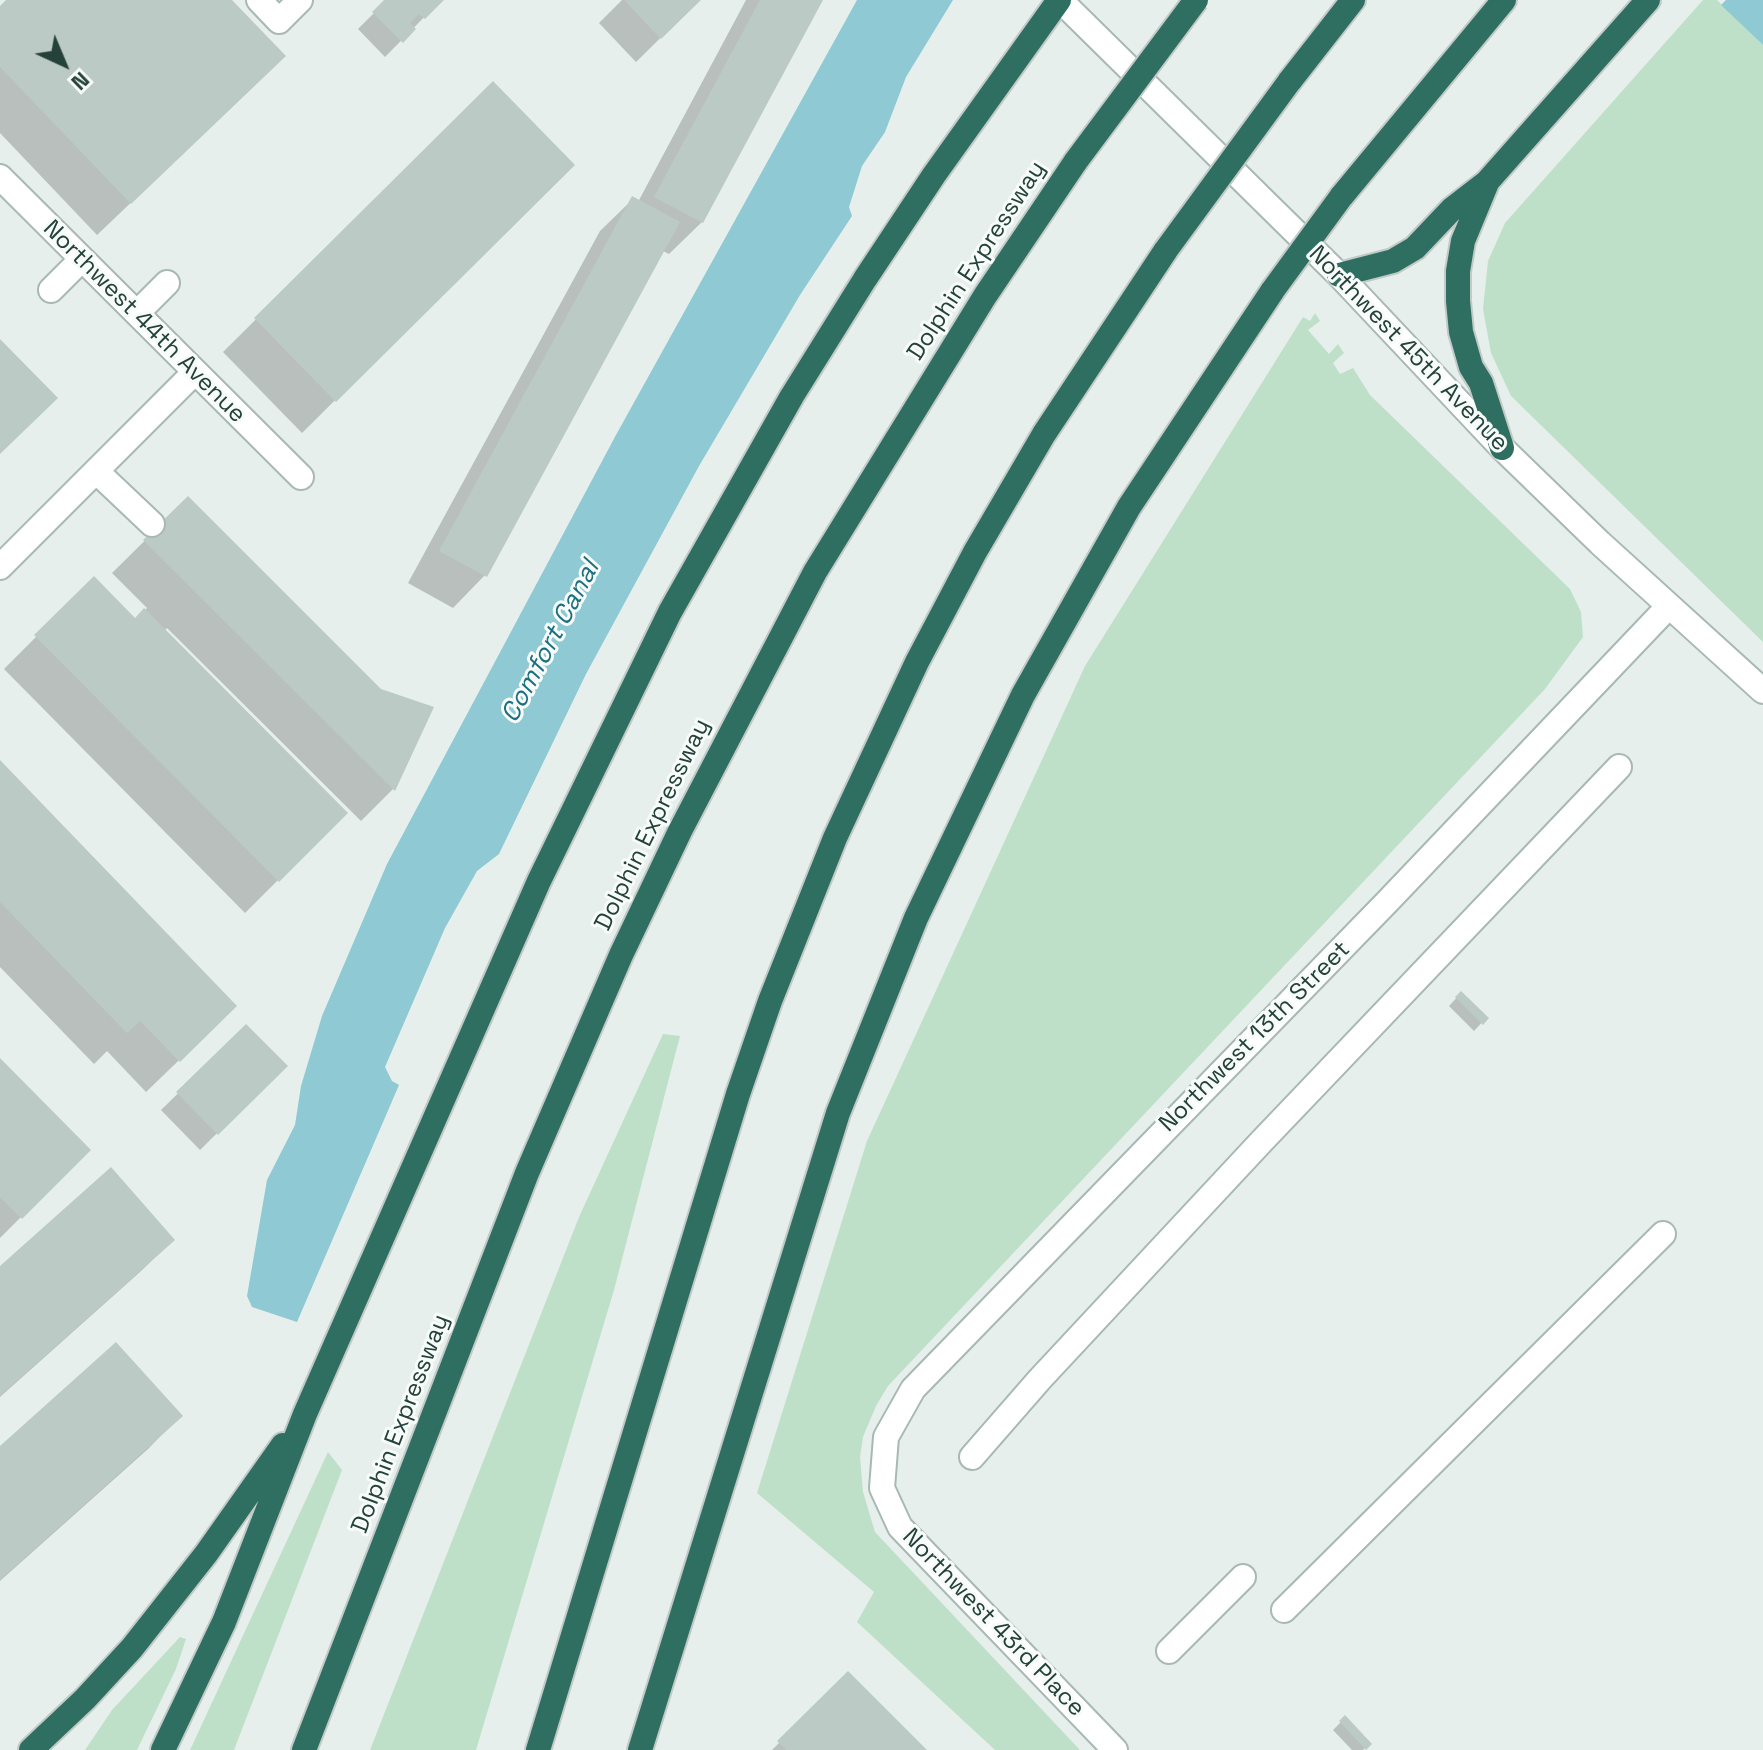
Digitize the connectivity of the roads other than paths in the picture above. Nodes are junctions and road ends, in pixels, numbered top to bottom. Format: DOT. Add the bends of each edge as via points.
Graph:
graph roads {
  1 [pos="259,0"];
  2 [pos="300,0"];
  3 [pos="1059,0"];
  4 [pos="1196,0"];
  5 [pos="1353,0"];
  6 [pos="1504,0"];
  7 [pos="1648,0"];
  8 [pos="0,177"];
  9 [pos="1487,182"];
  10 [pos="82,259"];
  11 [pos="1339,275"];
  12 [pos="167,283"];
  13 [pos="51,290"];
  14 [pos="137,313"];
  15 [pos="195,372"];
  16 [pos="1502,448"];
  17 [pos="96,471"];
  18 [pos="295,472"];
  19 [pos="152,524"];
  20 [pos="0,567"];
  21 [pos="1669,606"];
  22 [pos="1763,691"];
  23 [pos="1619,767"];
  24 [pos="1663,1234"];
  25 [pos="305,1414"];
  26 [pos="972,1457"];
  27 [pos="882,1488"];
  28 [pos="1243,1577"];
  29 [pos="1284,1610"];
  30 [pos="1169,1651"];
  31 [pos="31,1750"];
  32 [pos="163,1750"];
  33 [pos="304,1750"];
  34 [pos="538,1750"];
  35 [pos="640,1750"];
  36 [pos="1115,1750"];
  1 -- 2 [label="street" via="279,21"];
  3 -- 11 [label="street, Northwest 45th Avenue"];
  3 -- 25 [label="highway" via="934,175 800,383 670,612 539,881"];
  4 -- 33 [label="highway, Dolphin Expressway, bridge" via="1076,161 977,309 823,560 680,831 527,1173"];
  5 -- 34 [label="highway, bridge" via="1166,250 1044,434 917,662 830,852 738,1094"];
  6 -- 35 [label="highway, bridge" via="1341,197 1273,290 1129,507 1038,668 916,918 838,1113"];
  7 -- 9 [label="highway"];
  8 -- 10 [label="street, Northwest 44th Avenue"];
  9 -- 11 [label="highway" via="1415,248 1393,261"];
  9 -- 16 [label="highway" via="1463,241 1458,301 1471,367"];
  10 -- 13 [label="street"];
  10 -- 14 [label="street, Northwest 44th Avenue"];
  11 -- 16 [label="street, Northwest 45th Avenue"];
  12 -- 14 [label="street"];
  14 -- 15 [label="street, Northwest 44th Avenue"];
  15 -- 17 [label="street"];
  15 -- 18 [label="street, Northwest 44th Avenue"];
  16 -- 21 [label="street, Northwest 45th Avenue"];
  17 -- 19 [label="street"];
  17 -- 20 [label="street"];
  21 -- 22 [label="street, Northwest 45th Avenue"];
  21 -- 27 [label="street, Northwest 13th Street" via="913,1389 886,1437"];
  23 -- 26 [label="street" via="1261,1142"];
  24 -- 29 [label="street"];
  25 -- 31 [label="highway" via="170,1602 85,1699"];
  25 -- 32 [label="highway" via="224,1622"];
  27 -- 36 [label="street, Northwest 43rd Place" via="900,1527 926,1558"];
  28 -- 30 [label="street"];
}
